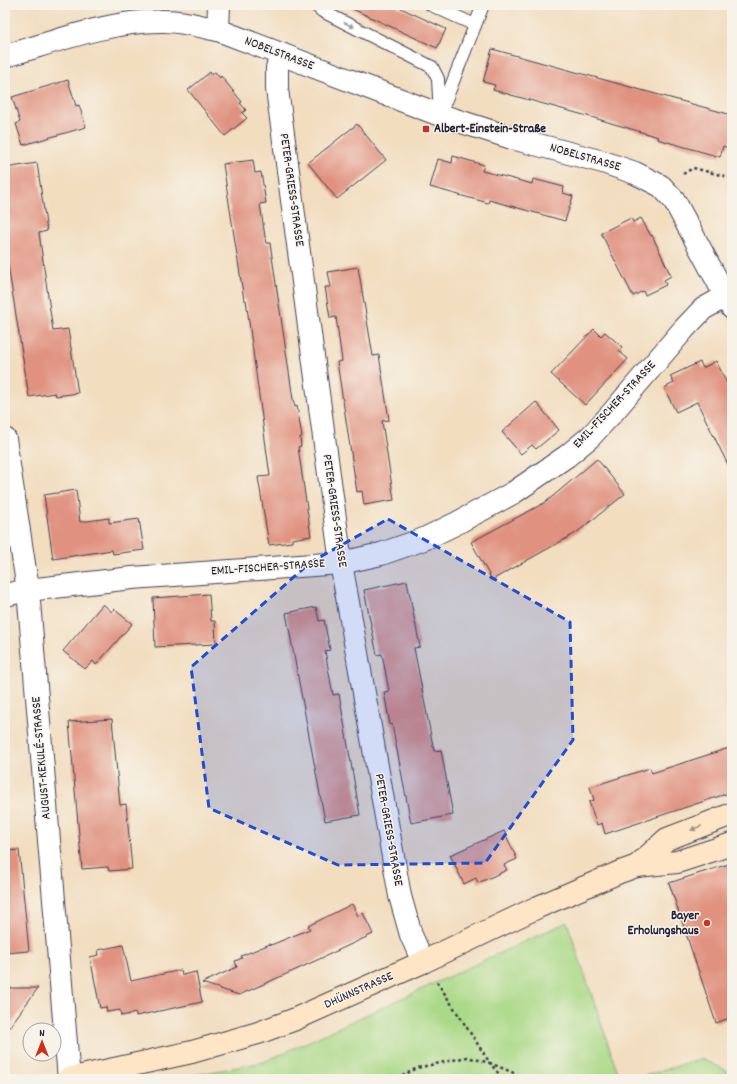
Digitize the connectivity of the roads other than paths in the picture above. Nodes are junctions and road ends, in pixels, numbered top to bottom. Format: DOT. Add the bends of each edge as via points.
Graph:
graph roads {
  1 [pos="219,5"];
  2 [pos="315,5"];
  3 [pos="431,5"];
  4 [pos="483,5"];
  5 [pos="475,25"];
  6 [pos="218,30"];
  7 [pos="281,54"];
  8 [pos="5,56"];
  9 [pos="440,115"];
  10 [pos="729,302"];
  11 [pos="5,439"];
  12 [pos="341,563"];
  13 [pos="28,590"];
  14 [pos="5,595"];
  15 [pos="732,814"];
  16 [pos="732,844"];
  17 [pos="637,866"];
  18 [pos="423,962"];
  19 [pos="68,1079"];
  1 -- 6 [label="street"];
  2 -- 9 [label="lane, one-way" via="322,11 432,67 438,79"];
  3 -- 5 [label="lane"];
  4 -- 5 [label="lane"];
  5 -- 9 [label="lane"];
  6 -- 7 [label="street, NOBELSTRASSE"];
  6 -- 8 [label="street" via="162,20 138,22 114,25"];
  7 -- 9 [label="street, NOBELSTRASSE"];
  7 -- 12 [label="street, PETER-GRIESS-STRASSE" via="277,68 278,89"];
  9 -- 10 [label="street, NOBELSTRASSE" via="512,138 603,162 635,173 661,186 674,200"];
  10 -- 12 [label="street, EMIL-FISCHER-STRASSE" via="703,309 590,437 513,493 424,538 381,554"];
  11 -- 13 [label="street, AUGUST-KEKULÉ-STRASSE"];
  12 -- 13 [label="street, EMIL-FISCHER-STRASSE" via="132,578"];
  12 -- 18 [label="street, PETER-GRIESS-STRASSE" via="400,896 411,935"];
  13 -- 14 [label="street, EMIL-FISCHER-STRASSE"];
  13 -- 19 [label="street, AUGUST-KEKULÉ-STRASSE"];
  15 -- 17 [label="main road, DHÜNNSTRASSE, one-way" via="667,839"];
  16 -- 17 [label="main road, DHÜNNSTRASSE" via="676,862"];
  17 -- 18 [label="main road, DHÜNNSTRASSE" via="538,907"];
  18 -- 19 [label="main road, DHÜNNSTRASSE" via="258,1033 192,1052"];
}
